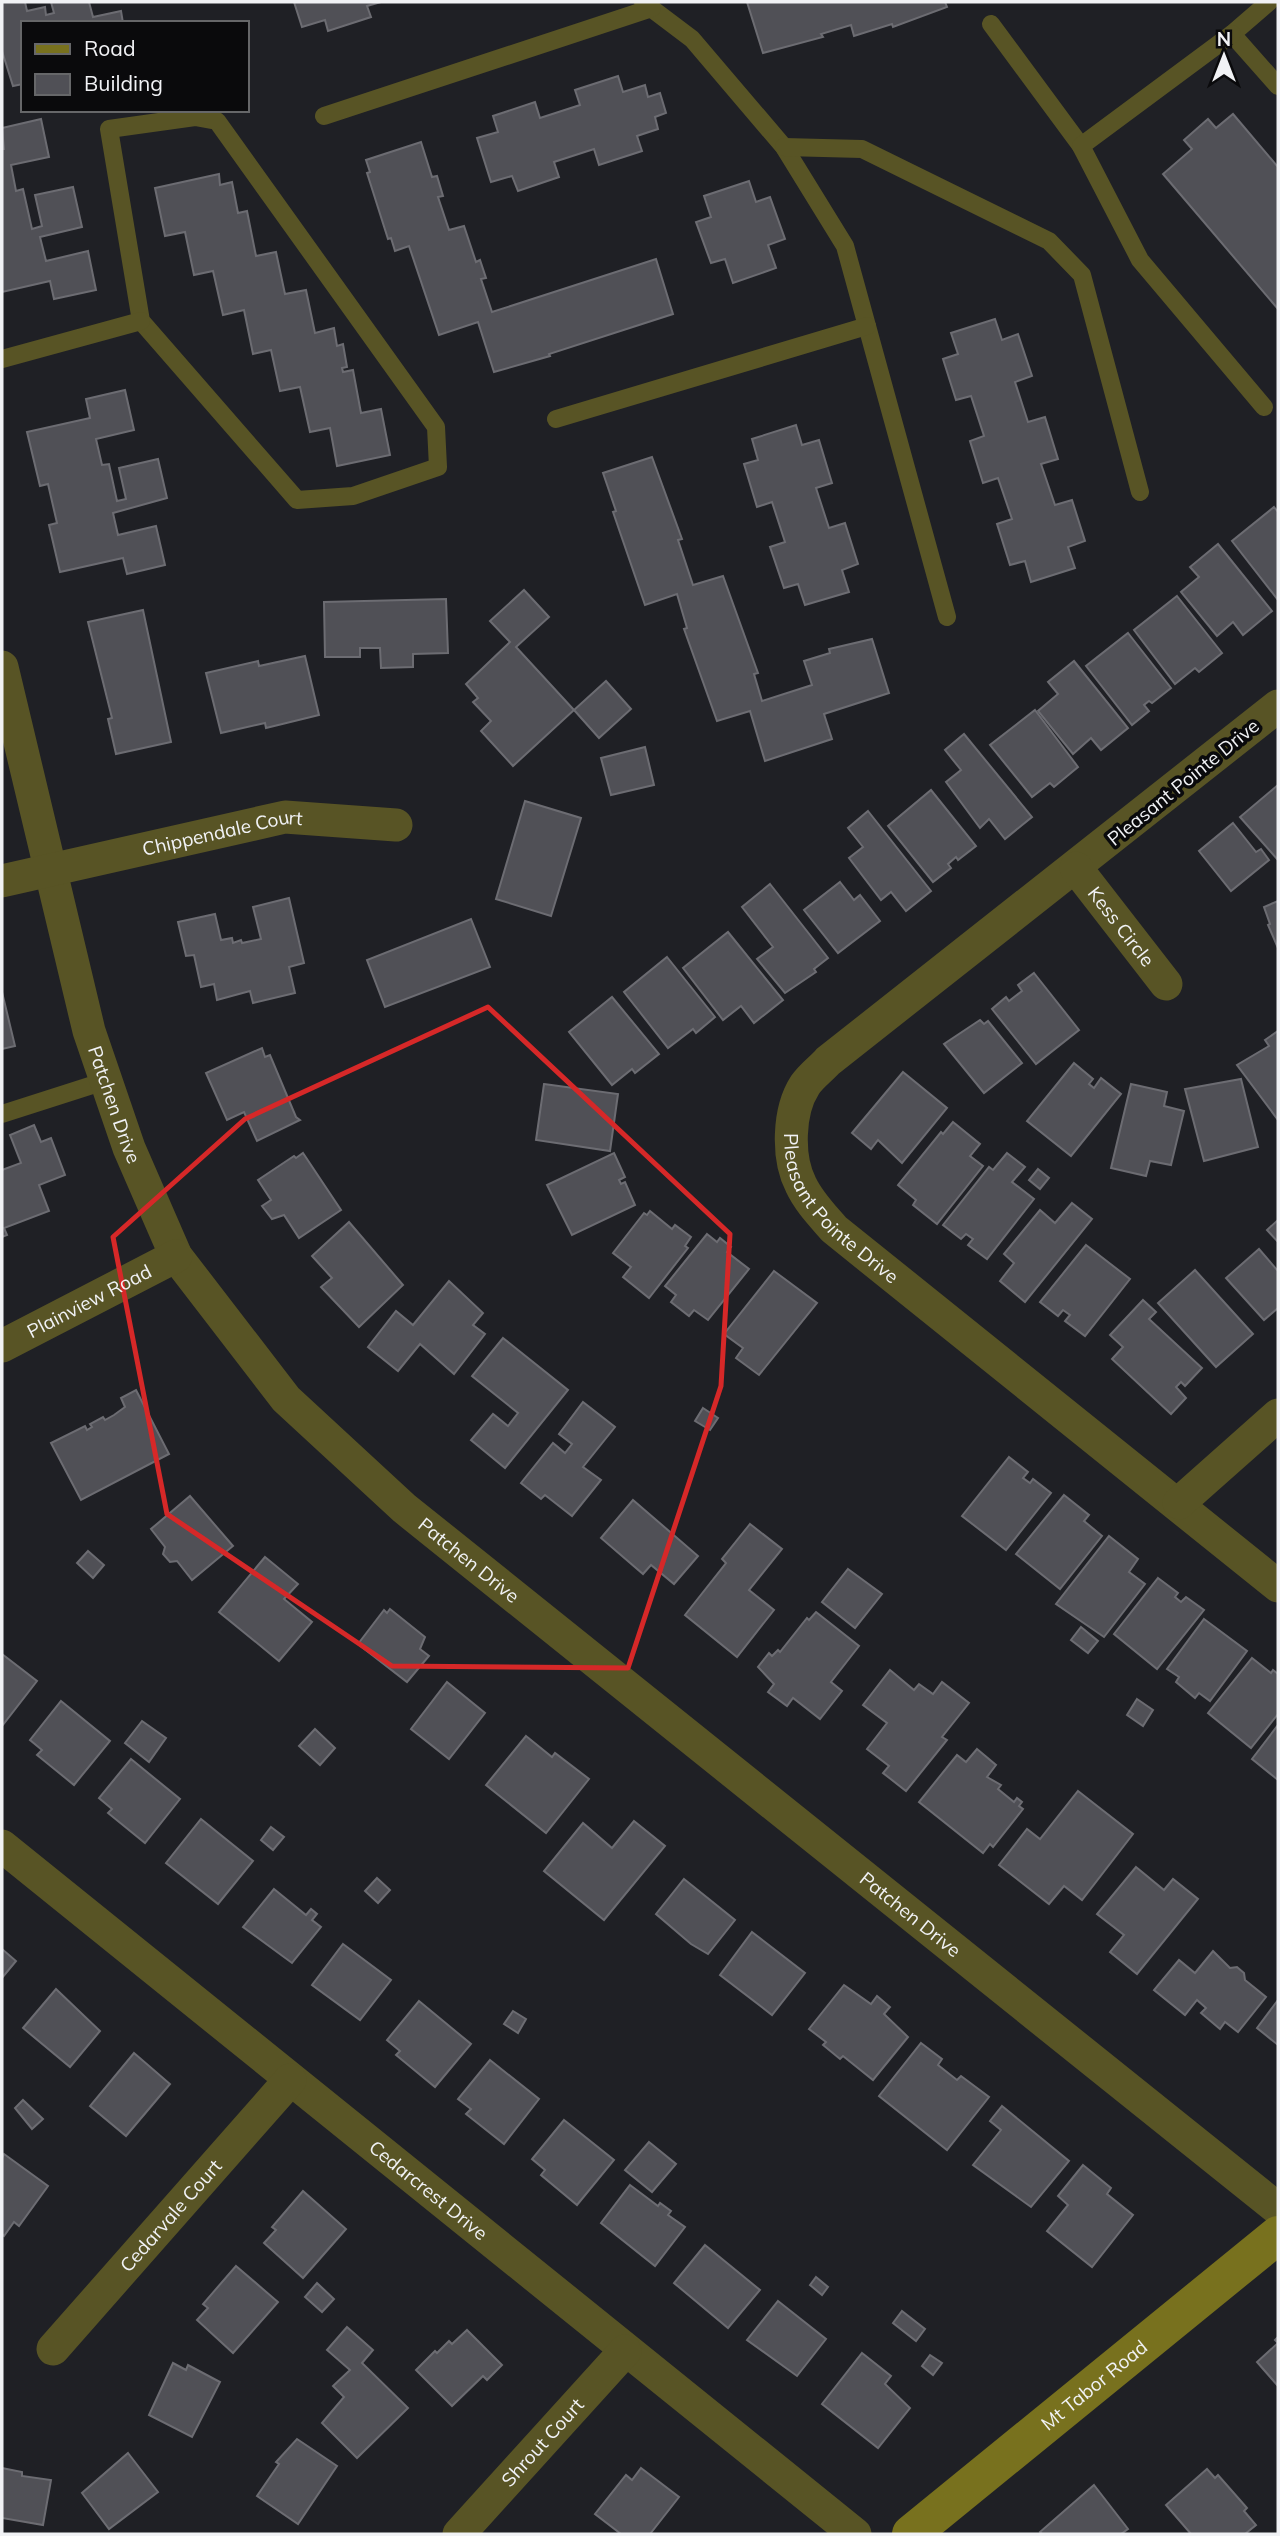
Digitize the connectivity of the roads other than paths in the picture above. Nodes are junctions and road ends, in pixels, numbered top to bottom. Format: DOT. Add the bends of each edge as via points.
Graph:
graph roads {
  1 [pos="1269,2"];
  2 [pos="647,5"];
  3 [pos="991,24"];
  4 [pos="1232,34"];
  5 [pos="1278,86"];
  6 [pos="324,116"];
  7 [pos="1081,146"];
  8 [pos="784,147"];
  9 [pos="141,321"];
  10 [pos="867,326"];
  11 [pos="2,359"];
  12 [pos="1264,407"];
  13 [pos="556,419"];
  14 [pos="1140,492"];
  15 [pos="947,617"];
  16 [pos="2,667"];
  17 [pos="1278,706"];
  18 [pos="396,825"];
  19 [pos="1076,868"];
  20 [pos="51,869"];
  21 [pos="2,881"];
  22 [pos="1166,984"];
  23 [pos="105,1081"];
  24 [pos="2,1114"];
  25 [pos="176,1256"];
  26 [pos="2,1346"];
  27 [pos="1278,1415"];
  28 [pos="1179,1503"];
  29 [pos="1278,1586"];
  30 [pos="2,1846"];
  31 [pos="290,2080"];
  32 [pos="1278,2209"];
  33 [pos="1278,2235"];
  34 [pos="53,2349"];
  35 [pos="625,2351"];
  36 [pos="459,2534"];
  37 [pos="855,2534"];
  38 [pos="911,2534"];
  1 -- 4 [label="lane"];
  2 -- 6 [label="lane"];
  2 -- 8 [label="lane" via="692,38"];
  3 -- 7 [label="lane"];
  4 -- 5 [label="lane"];
  4 -- 7 [label="lane"];
  7 -- 12 [label="lane" via="1140,260"];
  8 -- 10 [label="lane" via="845,246"];
  8 -- 14 [label="lane" via="862,149 1049,241 1083,275"];
  9 -- 9 [label="lane" via="297,500 353,496 439,467 436,427 217,121 195,117 109,129"];
  9 -- 11 [label="lane"];
  10 -- 13 [label="lane"];
  10 -- 15 [label="lane"];
  16 -- 20 [label="street, Patchen Drive"];
  17 -- 19 [label="street, Pleasant Pointe Drive"];
  18 -- 20 [label="street, Chippendale Court" via="285,817"];
  19 -- 22 [label="street, Kess Circle"];
  19 -- 28 [label="street, Pleasant Pointe Drive" via="828,1061 805,1085 793,1114 792,1146 799,1183 834,1229"];
  20 -- 21 [label="street, Chippendale Court"];
  20 -- 23 [label="street, Patchen Drive"];
  23 -- 24 [label="lane"];
  23 -- 25 [label="street, Patchen Drive"];
  25 -- 26 [label="street, Plainview Road"];
  25 -- 32 [label="street, Patchen Drive" via="286,1399 404,1508"];
  27 -- 28 [label="street"];
  28 -- 29 [label="street, Pleasant Pointe Drive"];
  30 -- 31 [label="street, Cedarcrest Drive"];
  31 -- 34 [label="street, Cedarvale Court"];
  31 -- 35 [label="street, Cedarcrest Drive"];
  33 -- 38 [label="street, Mt Tabor Road"];
  35 -- 36 [label="street, Shrout Court"];
  35 -- 37 [label="street, Cedarcrest Drive"];
}
